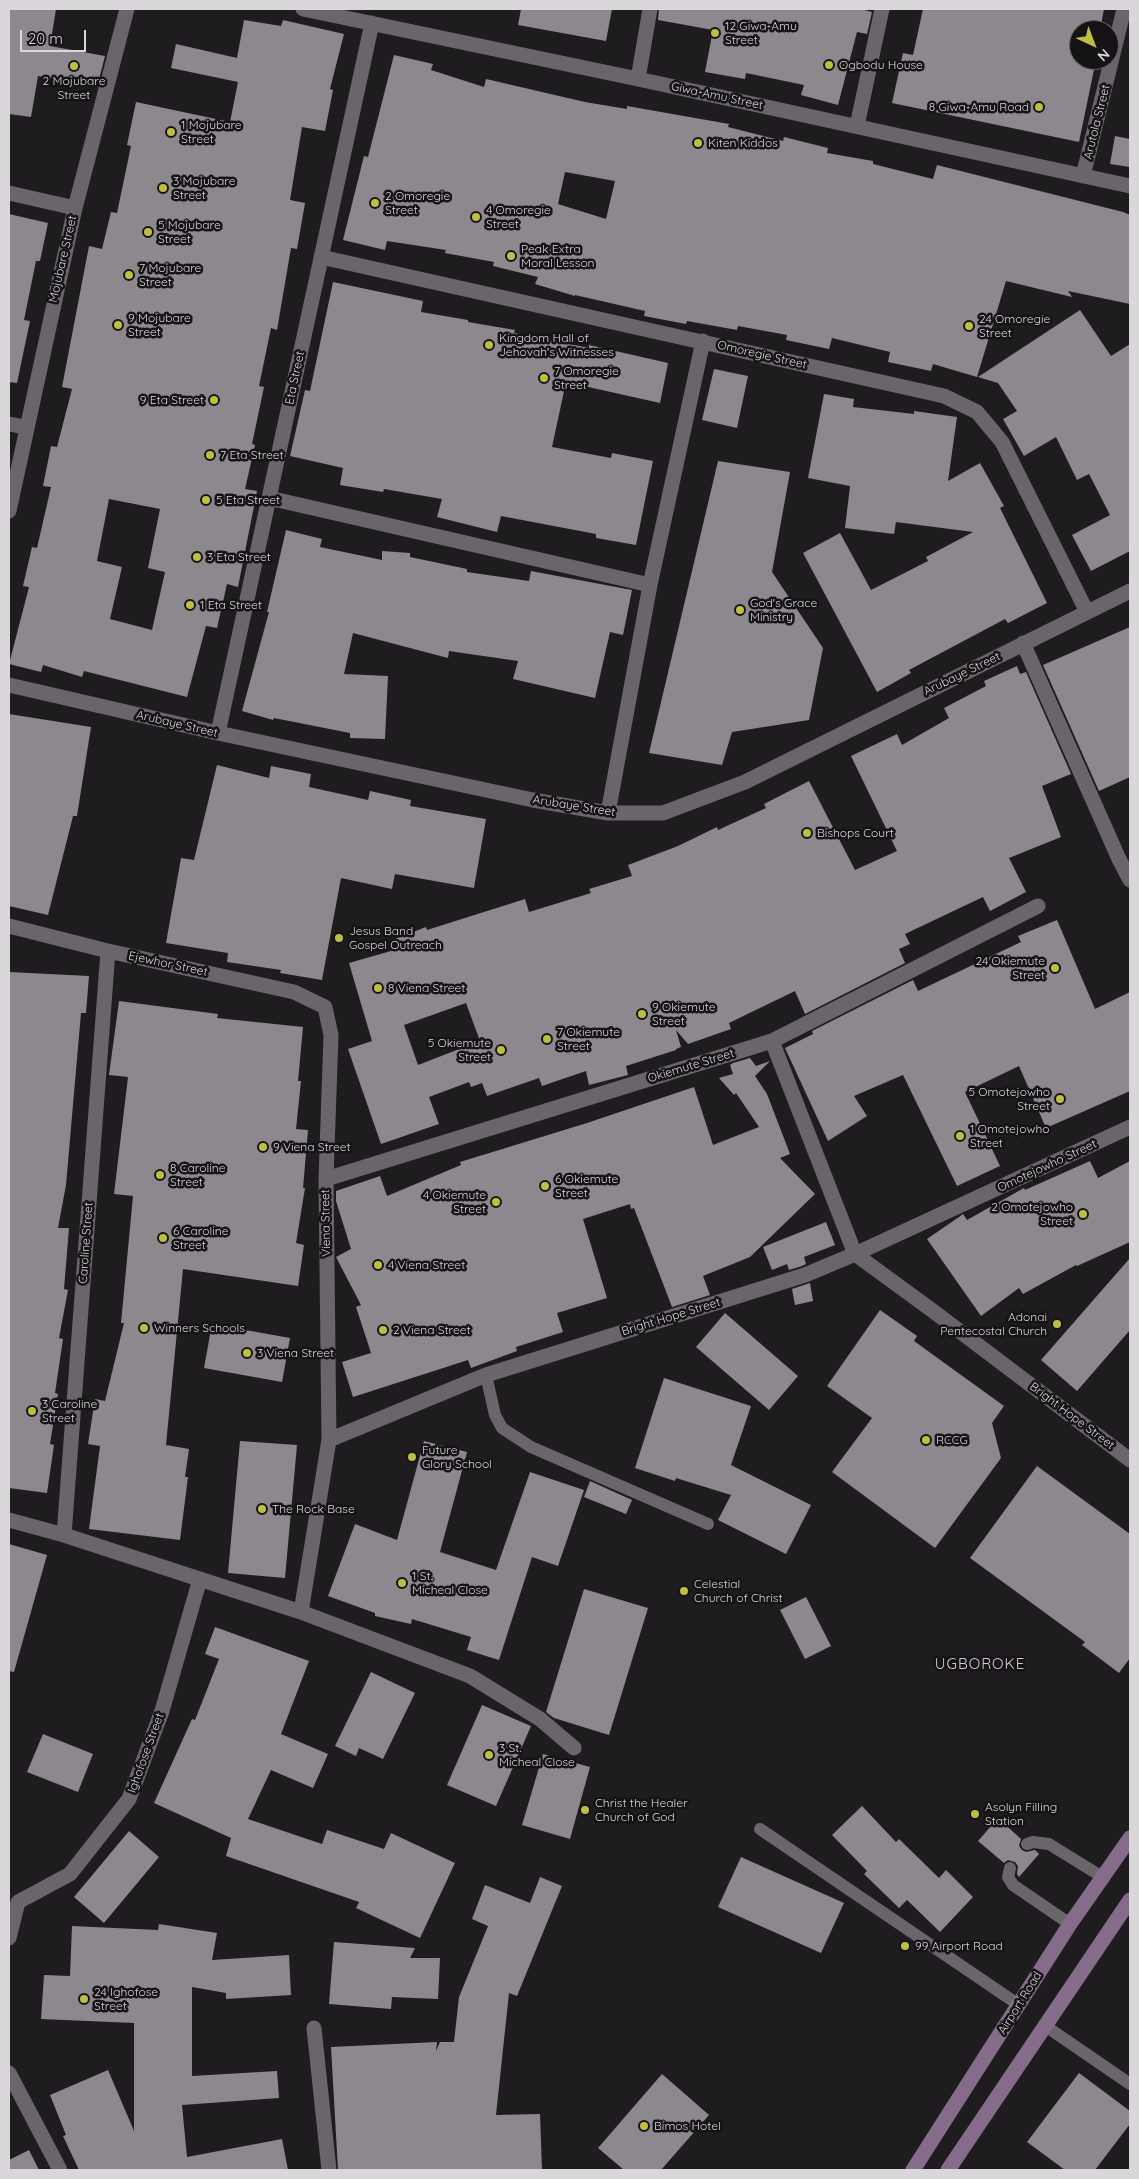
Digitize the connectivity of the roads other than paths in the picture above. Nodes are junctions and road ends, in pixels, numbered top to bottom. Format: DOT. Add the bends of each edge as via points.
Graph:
graph roads {
  1 [pos="127,9"];
  2 [pos="303,9"];
  3 [pos="650,9"];
  4 [pos="882,9"];
  5 [pos="1124,9"];
  6 [pos="372,23"];
  7 [pos="1124,36"];
  8 [pos="638,79"];
  9 [pos="857,126"];
  10 [pos="1084,176"];
  11 [pos="1130,186"];
  12 [pos="9,193"];
  13 [pos="75,208"];
  14 [pos="321,257"];
  15 [pos="703,341"];
  16 [pos="9,424"];
  17 [pos="26,427"];
  18 [pos="269,498"];
  19 [pos="9,511"];
  20 [pos="650,585"];
  21 [pos="1130,590"];
  22 [pos="1087,612"];
  23 [pos="1024,643"];
  24 [pos="9,685"];
  25 [pos="218,734"];
  26 [pos="608,813"];
  27 [pos="1130,880"];
  28 [pos="1038,906"];
  29 [pos="9,926"];
  30 [pos="108,951"];
  31 [pos="325,1008"];
  32 [pos="772,1041"];
  33 [pos="1130,1127"];
  34 [pos="326,1179"];
  35 [pos="855,1254"];
  36 [pos="486,1375"];
  37 [pos="329,1440"];
  38 [pos="1130,1460"];
  39 [pos="9,1520"];
  40 [pos="708,1524"];
  41 [pos="64,1535"];
  42 [pos="200,1579"];
  43 [pos="301,1612"];
  44 [pos="574,1748"];
  45 [pos="760,1829"];
  46 [pos="1130,1838"];
  47 [pos="1028,1844"];
  48 [pos="1010,1868"];
  49 [pos="1104,1878"];
  50 [pos="13,1900"];
  51 [pos="1130,1900"];
  52 [pos="1070,1924"];
  53 [pos="9,1938"];
  54 [pos="1019,2005"];
  55 [pos="1044,2025"];
  56 [pos="314,2028"];
  57 [pos="9,2073"];
  58 [pos="1130,2084"];
  59 [pos="60,2170"];
  60 [pos="329,2170"];
  61 [pos="913,2170"];
  62 [pos="948,2170"];
  1 -- 13 [label="street, Mojubare Street"];
  2 -- 6 [label="street, Giwa-Amu Street"];
  3 -- 8 [label="street"];
  4 -- 9 [label="street"];
  5 -- 7 [label="street, Arutola Street"];
  6 -- 8 [label="street, Giwa-Amu Street"];
  6 -- 14 [label="street, Eta Street"];
  7 -- 10 [label="street, Arutola Street"];
  8 -- 9 [label="street, Giwa-Amu Street"];
  9 -- 10 [label="street, Giwa-Amu Street"];
  10 -- 11 [label="street, Giwa-Amu Street"];
  12 -- 13 [label="street"];
  13 -- 17 [label="street, Mojubare Street"];
  14 -- 15 [label="street, Omoregie Street"];
  14 -- 18 [label="street, Eta Street"];
  15 -- 20 [label="street"];
  15 -- 22 [label="street, Omoregie Street" via="944,396 977,412 1002,442"];
  16 -- 17 [label="street"];
  17 -- 19 [label="street, Mojubare Street"];
  18 -- 20 [label="street"];
  18 -- 25 [label="street, Eta Street"];
  20 -- 26 [label="street"];
  21 -- 22 [label="street, Arubaye Street"];
  22 -- 23 [label="street, Arubaye Street"];
  23 -- 26 [label="street, Arubaye Street" via="744,782 664,813"];
  23 -- 27 [label="street"];
  24 -- 25 [label="street, Arubaye Street"];
  25 -- 26 [label="street, Arubaye Street"];
  28 -- 32 [label="street, Okiemute Street"];
  29 -- 30 [label="street, Ejewhor Street"];
  30 -- 31 [label="street, Ejewhor Street" via="294,992"];
  30 -- 41 [label="street, Caroline Street"];
  31 -- 34 [label="street, Viena Street" via="331,1036"];
  32 -- 34 [label="street, Okiemute Street"];
  32 -- 35 [label="street"];
  33 -- 35 [label="street, Omotejowho Street"];
  34 -- 37 [label="street, Viena Street"];
  35 -- 36 [label="street, Bright Hope Street" via="805,1275"];
  35 -- 38 [label="street, Bright Hope Street"];
  36 -- 37 [label="street, Bright Hope Street"];
  36 -- 40 [label="lane" via="495,1416 502,1428 516,1438"];
  37 -- 43 [label="street"];
  39 -- 41 [label="street"];
  41 -- 42 [label="street"];
  42 -- 43 [label="street"];
  42 -- 50 [label="street, Ighofose Street" via="162,1711 129,1799 70,1874"];
  43 -- 44 [label="street" via="470,1676 540,1719"];
  45 -- 54 [label="lane"];
  46 -- 49 [label="main road, Airport Road"];
  47 -- 49 [label="lane" via="1049,1844"];
  48 -- 52 [label="lane" via="1008,1877 1013,1885"];
  49 -- 52 [label="main road, Airport Road"];
  50 -- 53 [label="street, Ighofose Street"];
  51 -- 55 [label="main road"];
  52 -- 54 [label="main road, Airport Road"];
  54 -- 61 [label="main road, Airport Road"];
  55 -- 58 [label="lane"];
  55 -- 62 [label="main road"];
  56 -- 60 [label="street"];
  57 -- 59 [label="street"];
}
